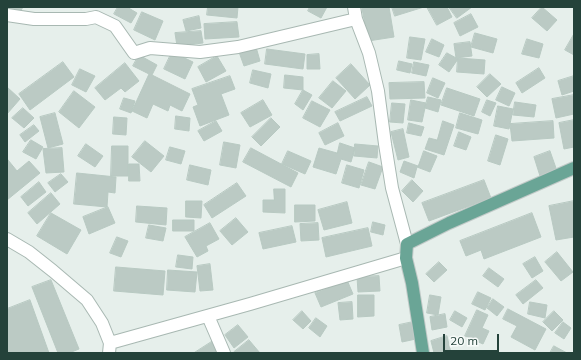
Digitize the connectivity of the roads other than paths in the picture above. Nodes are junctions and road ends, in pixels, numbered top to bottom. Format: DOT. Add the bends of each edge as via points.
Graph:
graph roads {
  1 [pos="354,7"];
  2 [pos="95,12"];
  3 [pos="7,15"];
  4 [pos="356,19"];
  5 [pos="574,168"];
  6 [pos="7,240"];
  7 [pos="407,244"];
  8 [pos="406,258"];
  9 [pos="208,316"];
  10 [pos="109,348"];
  11 [pos="224,353"];
  12 [pos="423,353"];
  1 -- 4 [label="street"];
  2 -- 3 [label="street" via="86,19 34,19"];
  2 -- 4 [label="street" via="115,26 134,53 150,48 200,52 238,47"];
  4 -- 7 [label="street" via="371,60 392,188"];
  5 -- 7 [label="main road"];
  6 -- 10 [label="street" via="29,252 87,300 102,323"];
  7 -- 8 [label="main road"];
  8 -- 9 [label="street"];
  8 -- 12 [label="main road"];
  9 -- 10 [label="street"];
  9 -- 11 [label="street"];
}
